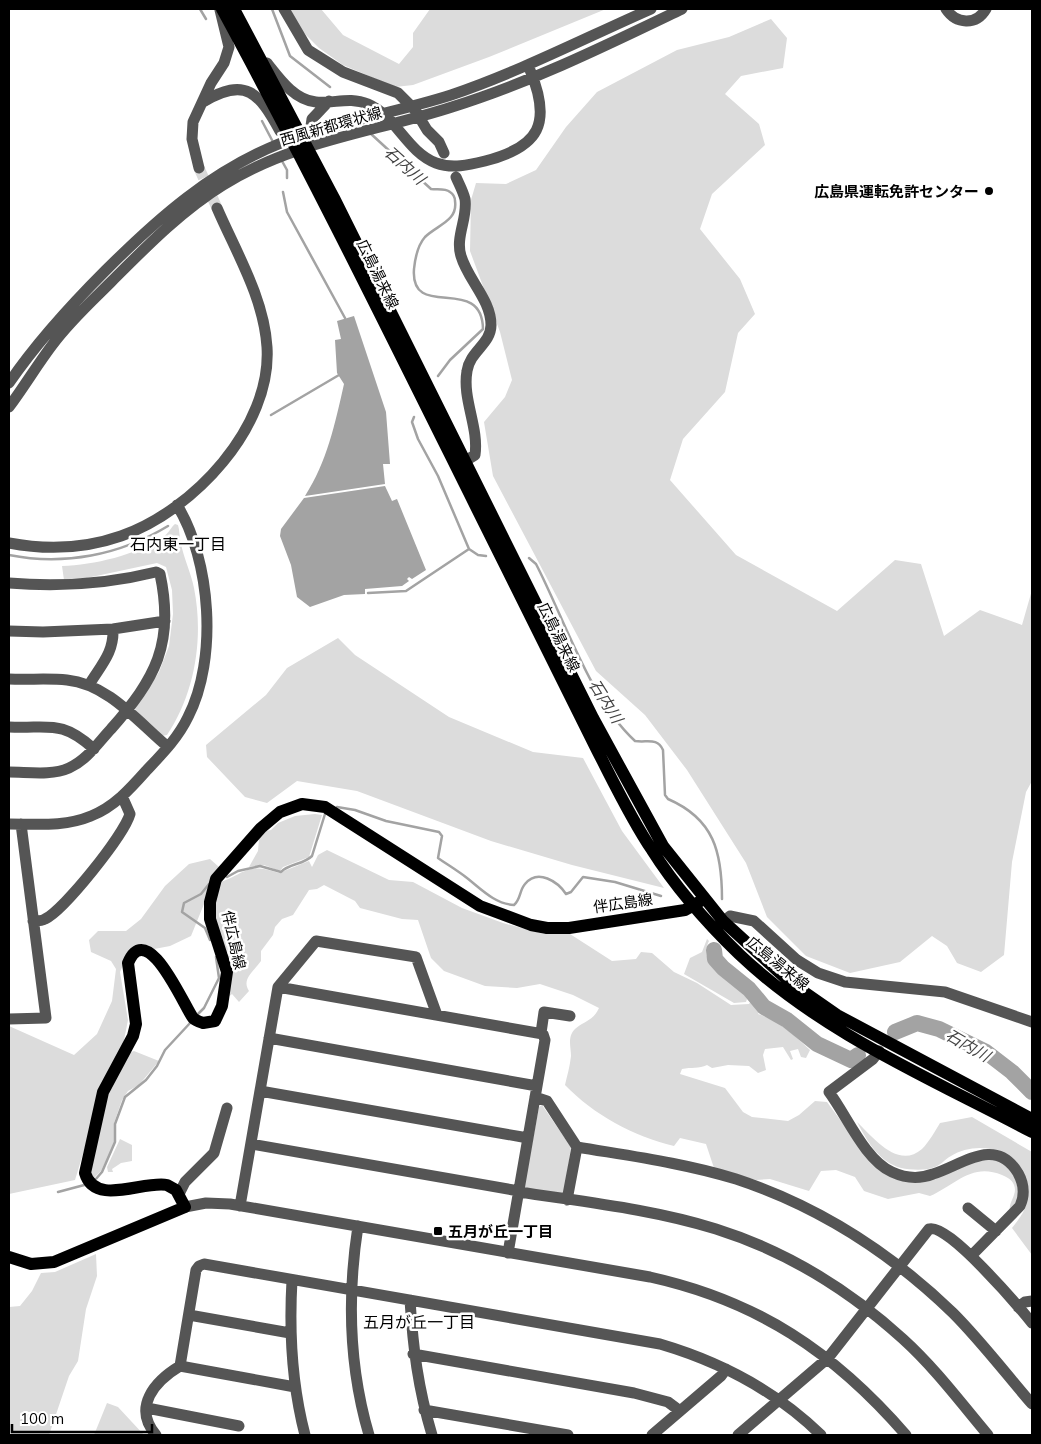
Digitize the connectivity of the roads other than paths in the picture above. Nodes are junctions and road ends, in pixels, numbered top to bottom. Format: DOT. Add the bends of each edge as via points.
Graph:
graph roads {
  1 [pos="220,9"];
  2 [pos="234,9"];
  3 [pos="284,9"];
  4 [pos="651,9"];
  5 [pos="682,9"];
  6 [pos="946,9"];
  7 [pos="986,9"];
  8 [pos="258,53"];
  9 [pos="528,63"];
  10 [pos="533,77"];
  11 [pos="329,101"];
  12 [pos="203,102"];
  13 [pos="309,149"];
  14 [pos="444,153"];
  15 [pos="269,154"];
  16 [pos="199,168"];
  17 [pos="456,177"];
  18 [pos="317,188"];
  19 [pos="217,208"];
  20 [pos="79,296"];
  21 [pos="9,372"];
  22 [pos="9,384"];
  23 [pos="9,407"];
  24 [pos="461,464"];
  25 [pos="177,505"];
  26 [pos="9,543"];
  27 [pos="9,583"];
  28 [pos="165,620"];
  29 [pos="113,629"];
  30 [pos="9,631"];
  31 [pos="9,679"];
  32 [pos="89,685"];
  33 [pos="126,712"];
  34 [pos="9,727"];
  35 [pos="94,748"];
  36 [pos="168,748"];
  37 [pos="9,772"];
  38 [pos="122,796"];
  39 [pos="15,824"];
  40 [pos="699,902"];
  41 [pos="33,921"];
  42 [pos="719,925"];
  43 [pos="278,987"];
  44 [pos="437,1015"];
  45 [pos="570,1016"];
  46 [pos="9,1019"];
  47 [pos="1032,1022"];
  48 [pos="541,1033"];
  49 [pos="269,1038"];
  50 [pos="879,1051"];
  51 [pos="260,1091"];
  52 [pos="536,1092"];
  53 [pos="227,1108"];
  54 [pos="1032,1119"];
  55 [pos="1032,1132"];
  56 [pos="528,1138"];
  57 [pos="251,1144"];
  58 [pos="577,1147"];
  59 [pos="519,1191"];
  60 [pos="179,1194"];
  61 [pos="567,1200"];
  62 [pos="240,1206"];
  63 [pos="185,1207"];
  64 [pos="968,1208"];
  65 [pos="358,1226"];
  66 [pos="996,1231"];
  67 [pos="508,1253"];
  68 [pos="971,1256"];
  69 [pos="9,1257"];
  70 [pos="899,1266"];
  71 [pos="292,1280"];
  72 [pos="351,1289"];
  73 [pos="410,1300"];
  74 [pos="1032,1301"];
  75 [pos="1018,1307"];
  76 [pos="867,1308"];
  77 [pos="189,1315"];
  78 [pos="1032,1323"];
  79 [pos="290,1333"];
  80 [pos="413,1354"];
  81 [pos="828,1358"];
  82 [pos="180,1366"];
  83 [pos="726,1369"];
  84 [pos="296,1387"];
  85 [pos="779,1400"];
  86 [pos="1032,1404"];
  87 [pos="147,1408"];
  88 [pos="424,1410"];
  89 [pos="680,1411"];
  90 [pos="238,1426"];
  91 [pos="156,1435"];
  92 [pos="305,1435"];
  93 [pos="369,1435"];
  94 [pos="432,1435"];
  95 [pos="568,1435"];
  96 [pos="652,1435"];
  97 [pos="738,1435"];
  98 [pos="822,1435"];
  99 [pos="906,1435"];
  100 [pos="988,1435"];
  1 -- 12 [label="street" via="229,47"];
  1 -- 18 [label="main road, 広島湯来線"];
  2 -- 8 [label="main road, 広島湯来線"];
  3 -- 14 [label="street" via="308,50 343,72 398,93 415,110"];
  4 -- 9 [label="street, 西風新都環状線"];
  5 -- 10 [label="street, 西風新都環状線" via="579,59"];
  6 -- 7 [label="street" via="953,16 967,21 980,17"];
  8 -- 11 [label="street" via="290,90 315,102"];
  8 -- 13 [label="main road, 広島湯来線"];
  9 -- 10 [label="street"];
  9 -- 15 [label="street, 西風新都環状線" via="504,76 424,103 330,128"];
  10 -- 11 [label="street" via="541,114 532,136 515,152 464,165 431,161 390,119 370,105 348,99"];
  10 -- 15 [label="street, 西風新都環状線" via="429,114"];
  11 -- 13 [label="street" via="312,119"];
  12 -- 16 [label="street" via="195,116 192,134"];
  12 -- 18 [label="street" via="219,92 232,89 247,90 256,95"];
  13 -- 24 [label="main road, 広島湯来線"];
  15 -- 20 [label="street, 西風新都環状線" via="214,176 180,201"];
  15 -- 23 [label="street, 西風新都環状線" via="190,208 158,236 61,333"];
  17 -- 24 [label="street" via="465,199 460,254 489,311 491,325 490,336 468,365 468,404 476,447 475,455"];
  18 -- 24 [label="main road, 広島湯来線"];
  19 -- 25 [label="street" via="261,311 267,347 265,377 257,408 237,443"];
  20 -- 21 [label="street" via="45,324"];
  20 -- 22 [label="street, 西風新都環状線" via="42,338"];
  24 -- 40 [label="main road, 広島湯来線" via="647,820"];
  25 -- 26 [label="street" via="137,529 98,542 61,548"];
  25 -- 36 [label="street" via="185,517 201,569 208,621 197,696 185,723"];
  27 -- 28 [label="street" via="102,582 156,572 160,574 164,592"];
  28 -- 29 [label="street"];
  28 -- 33 [label="street" via="162,645 152,674"];
  29 -- 30 [label="street"];
  29 -- 32 [label="street" via="108,657"];
  31 -- 32 [label="street" via="67,680"];
  32 -- 33 [label="street" via="106,694"];
  33 -- 35 [label="street"];
  33 -- 36 [label="street"];
  34 -- 35 [label="street" via="67,729"];
  35 -- 37 [label="street" via="64,770"];
  36 -- 38 [label="street"];
  38 -- 39 [label="street" via="105,810 80,820"];
  38 -- 41 [label="street" via="130,814 117,838 77,890 45,919"];
  39 -- 41 [label="street"];
  40 -- 42 [label="main road, 広島湯来線"];
  40 -- 60 [label="main road, 伴広島線" via="685,910 569,928 531,925 480,906 332,811 315,804 296,806 271,818 216,879 210,902 210,920 227,969 218,1017 212,1023 203,1024 194,1019 154,955 142,950 128,963 136,1024 133,1036 103,1092 85,1173 91,1183 103,1190 163,1184"];
  41 -- 46 [label="street" via="46,1018"];
  42 -- 47 [label="street" via="730,916 754,921 797,960 845,982 945,992"];
  42 -- 50 [label="main road, 広島湯来線" via="741,956 788,994 834,1026"];
  42 -- 54 [label="main road, 広島湯来線" via="791,983 838,1015"];
  43 -- 44 [label="street"];
  43 -- 44 [label="street" via="316,940 365,948 416,957"];
  43 -- 49 [label="street"];
  44 -- 48 [label="street"];
  45 -- 48 [label="street" via="544,1012"];
  48 -- 52 [label="street" via="545,1040"];
  49 -- 51 [label="street"];
  49 -- 52 [label="street"];
  50 -- 55 [label="main road, 広島湯来線"];
  50 -- 66 [label="street" via="828,1092 874,1159 893,1172 909,1177 926,1176 984,1154 1007,1162 1019,1175 1024,1195 1020,1206"];
  51 -- 56 [label="street"];
  51 -- 57 [label="street"];
  52 -- 56 [label="street"];
  52 -- 58 [label="street" via="547,1101"];
  53 -- 60 [label="street" via="214,1153 185,1182"];
  56 -- 59 [label="street"];
  57 -- 59 [label="street"];
  57 -- 62 [label="street"];
  58 -- 61 [label="street"];
  58 -- 70 [label="street" via="681,1165 759,1187 840,1226"];
  59 -- 61 [label="street"];
  59 -- 67 [label="street"];
  60 -- 63 [label="main road"];
  61 -- 76 [label="street" via="676,1218 716,1229 784,1256"];
  62 -- 63 [label="street" via="213,1203"];
  62 -- 65 [label="street"];
  63 -- 69 [label="main road" via="54,1262 31,1264"];
  64 -- 66 [label="street"];
  65 -- 67 [label="street"];
  65 -- 72 [label="street"];
  66 -- 68 [label="street"];
  67 -- 81 [label="street" via="650,1277 697,1289 761,1315"];
  68 -- 70 [label="street" via="933,1228 925,1233"];
  68 -- 75 [label="street"];
  70 -- 76 [label="street"];
  70 -- 86 [label="street" via="954,1314"];
  71 -- 72 [label="street"];
  71 -- 77 [label="street" via="201,1264 196,1270"];
  71 -- 79 [label="street"];
  72 -- 73 [label="street"];
  72 -- 93 [label="street" via="354,1366"];
  73 -- 80 [label="street"];
  73 -- 83 [label="street" via="643,1340 674,1348"];
  74 -- 75 [label="street"];
  75 -- 78 [label="street"];
  76 -- 81 [label="street"];
  76 -- 100 [label="street" via="919,1355"];
  77 -- 79 [label="street"];
  77 -- 82 [label="street"];
  79 -- 84 [label="street"];
  80 -- 88 [label="street"];
  80 -- 89 [label="street" via="634,1393 668,1402"];
  81 -- 85 [label="street"];
  81 -- 99 [label="street" via="863,1388"];
  82 -- 84 [label="street"];
  82 -- 87 [label="street" via="153,1388"];
  83 -- 85 [label="street"];
  83 -- 89 [label="street"];
  84 -- 92 [label="street"];
  85 -- 97 [label="street"];
  85 -- 98 [label="street"];
  87 -- 90 [label="street"];
  87 -- 91 [label="street" via="149,1424"];
  88 -- 94 [label="street"];
  88 -- 95 [label="street"];
  89 -- 96 [label="street"];
}
